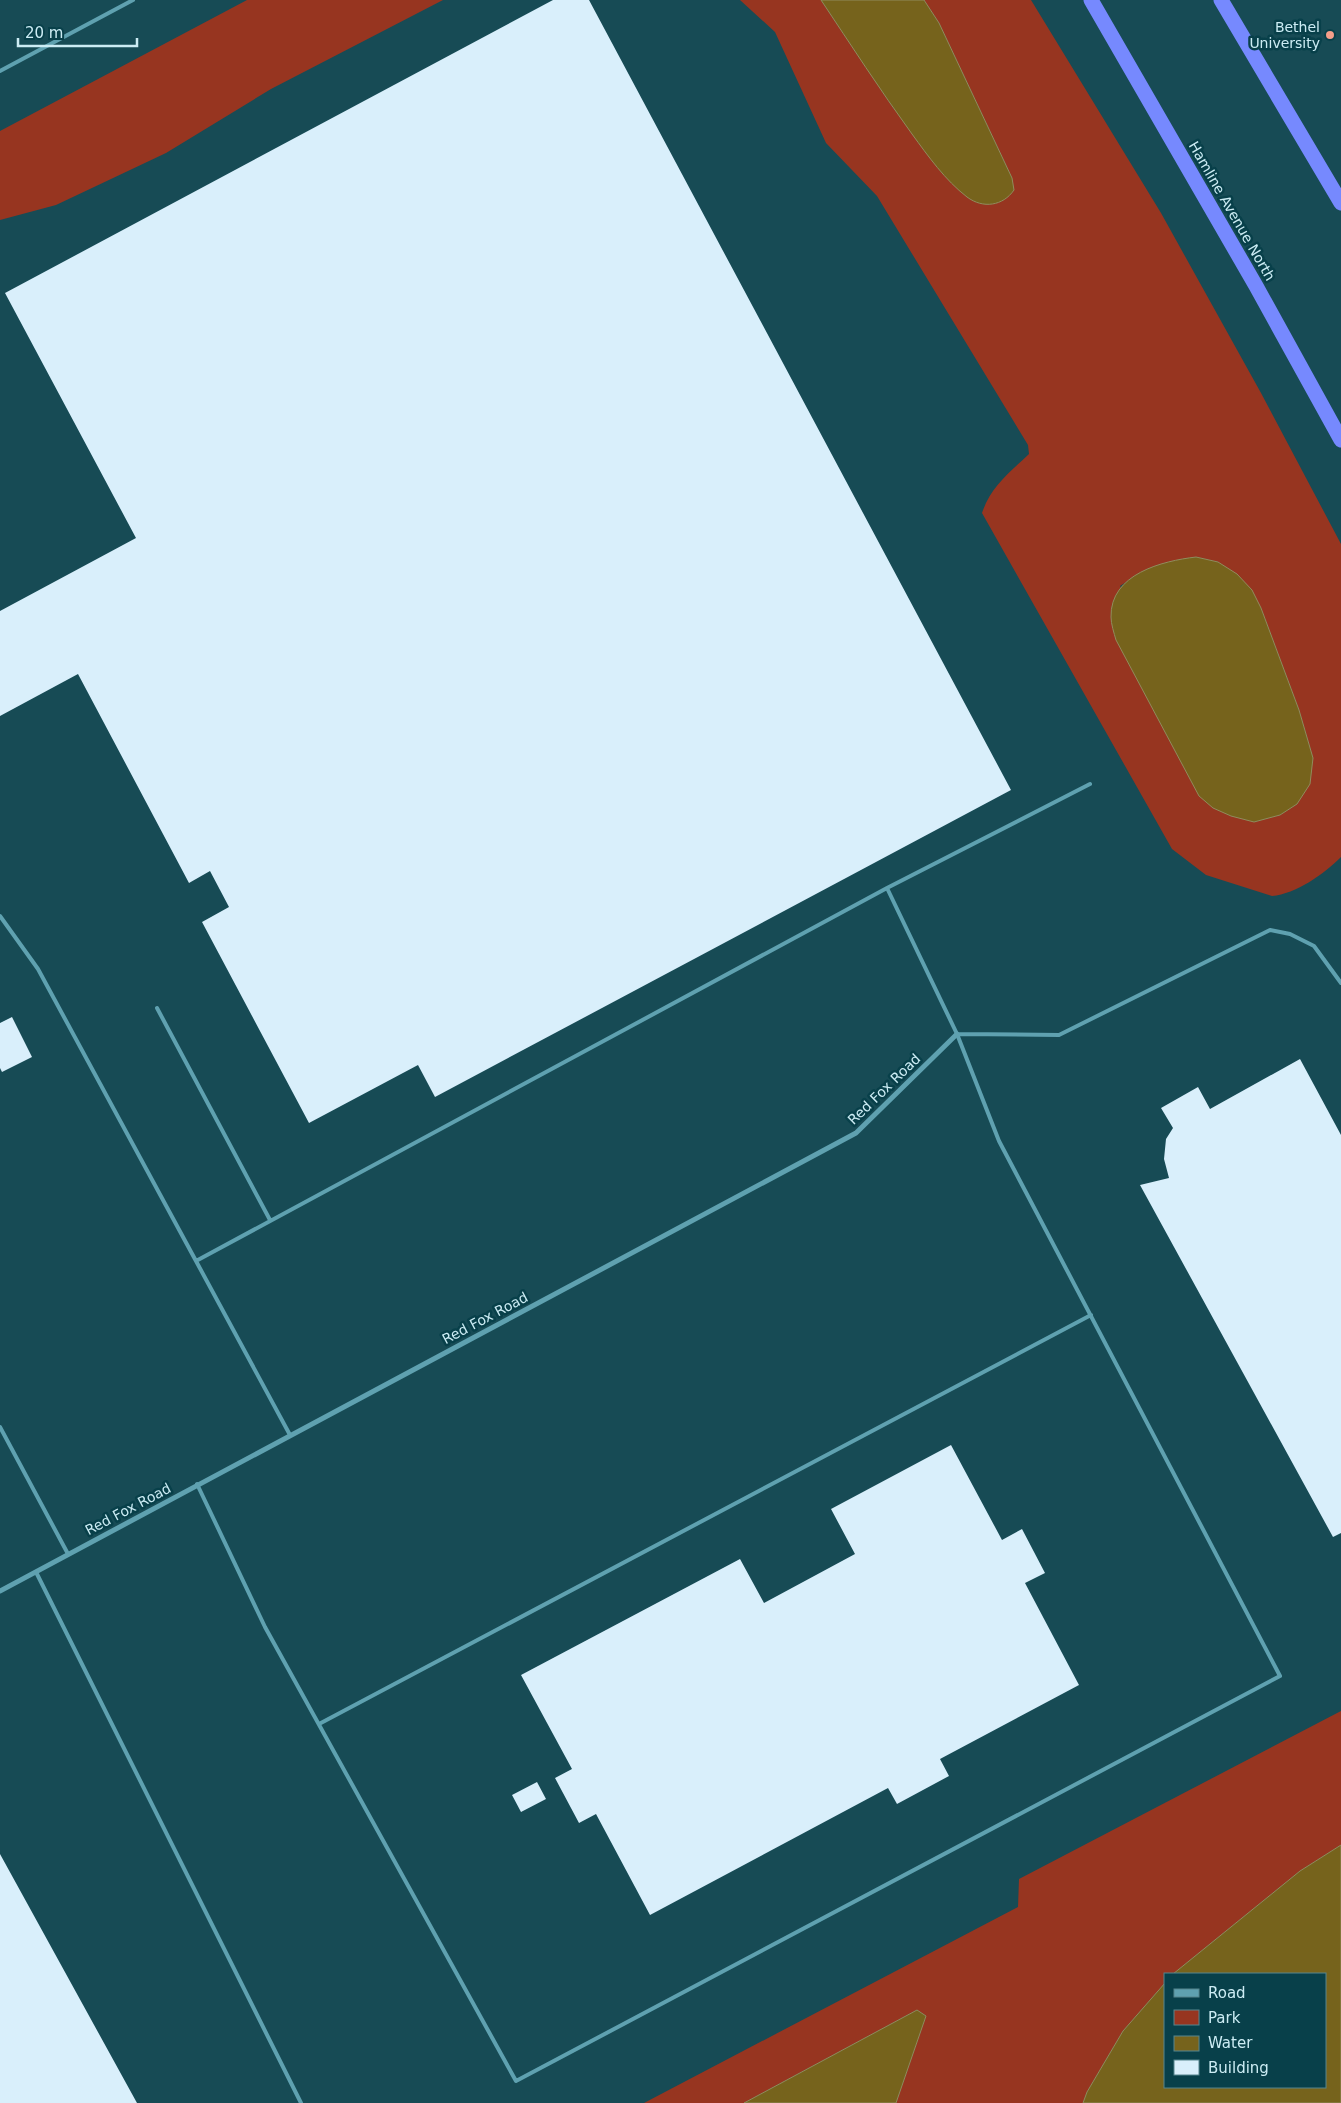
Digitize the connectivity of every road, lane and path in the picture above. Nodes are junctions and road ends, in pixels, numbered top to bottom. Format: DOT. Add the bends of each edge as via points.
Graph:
graph roads {
  1 [pos="133,0"];
  2 [pos="1091,0"];
  3 [pos="1221,0"];
  4 [pos="0,72"];
  5 [pos="1341,203"];
  6 [pos="1341,440"];
  7 [pos="1090,784"];
  8 [pos="887,888"];
  9 [pos="0,916"];
  10 [pos="1341,983"];
  11 [pos="157,1008"];
  12 [pos="957,1034"];
  13 [pos="270,1220"];
  14 [pos="196,1260"];
  15 [pos="1091,1315"];
  16 [pos="0,1427"];
  17 [pos="290,1435"];
  18 [pos="197,1484"];
  19 [pos="68,1554"];
  20 [pos="36,1572"];
  21 [pos="0,1591"];
  22 [pos="319,1724"];
  23 [pos="301,2103"];
  1 -- 4 [label="lane"];
  2 -- 6 [label="highway, Hamline Avenue North"];
  3 -- 5 [label="highway"];
  7 -- 8 [label="lane"];
  8 -- 12 [label="lane"];
  8 -- 13 [label="lane"];
  9 -- 14 [label="lane" via="38,969"];
  10 -- 12 [label="lane" via="1314,946 1290,934 1270,930 1058,1034"];
  11 -- 13 [label="lane"];
  12 -- 15 [label="lane" via="998,1141"];
  12 -- 17 [label="street, Red Fox Road" via="856,1133"];
  13 -- 14 [label="lane"];
  14 -- 17 [label="lane"];
  15 -- 22 [label="lane"];
  15 -- 22 [label="lane" via="1280,1676 516,2081"];
  16 -- 19 [label="lane"];
  17 -- 18 [label="street, Red Fox Road"];
  18 -- 19 [label="street, Red Fox Road"];
  18 -- 22 [label="lane" via="265,1627"];
  19 -- 20 [label="street, Red Fox Road"];
  20 -- 21 [label="street, Red Fox Road"];
  20 -- 23 [label="lane"];
}
